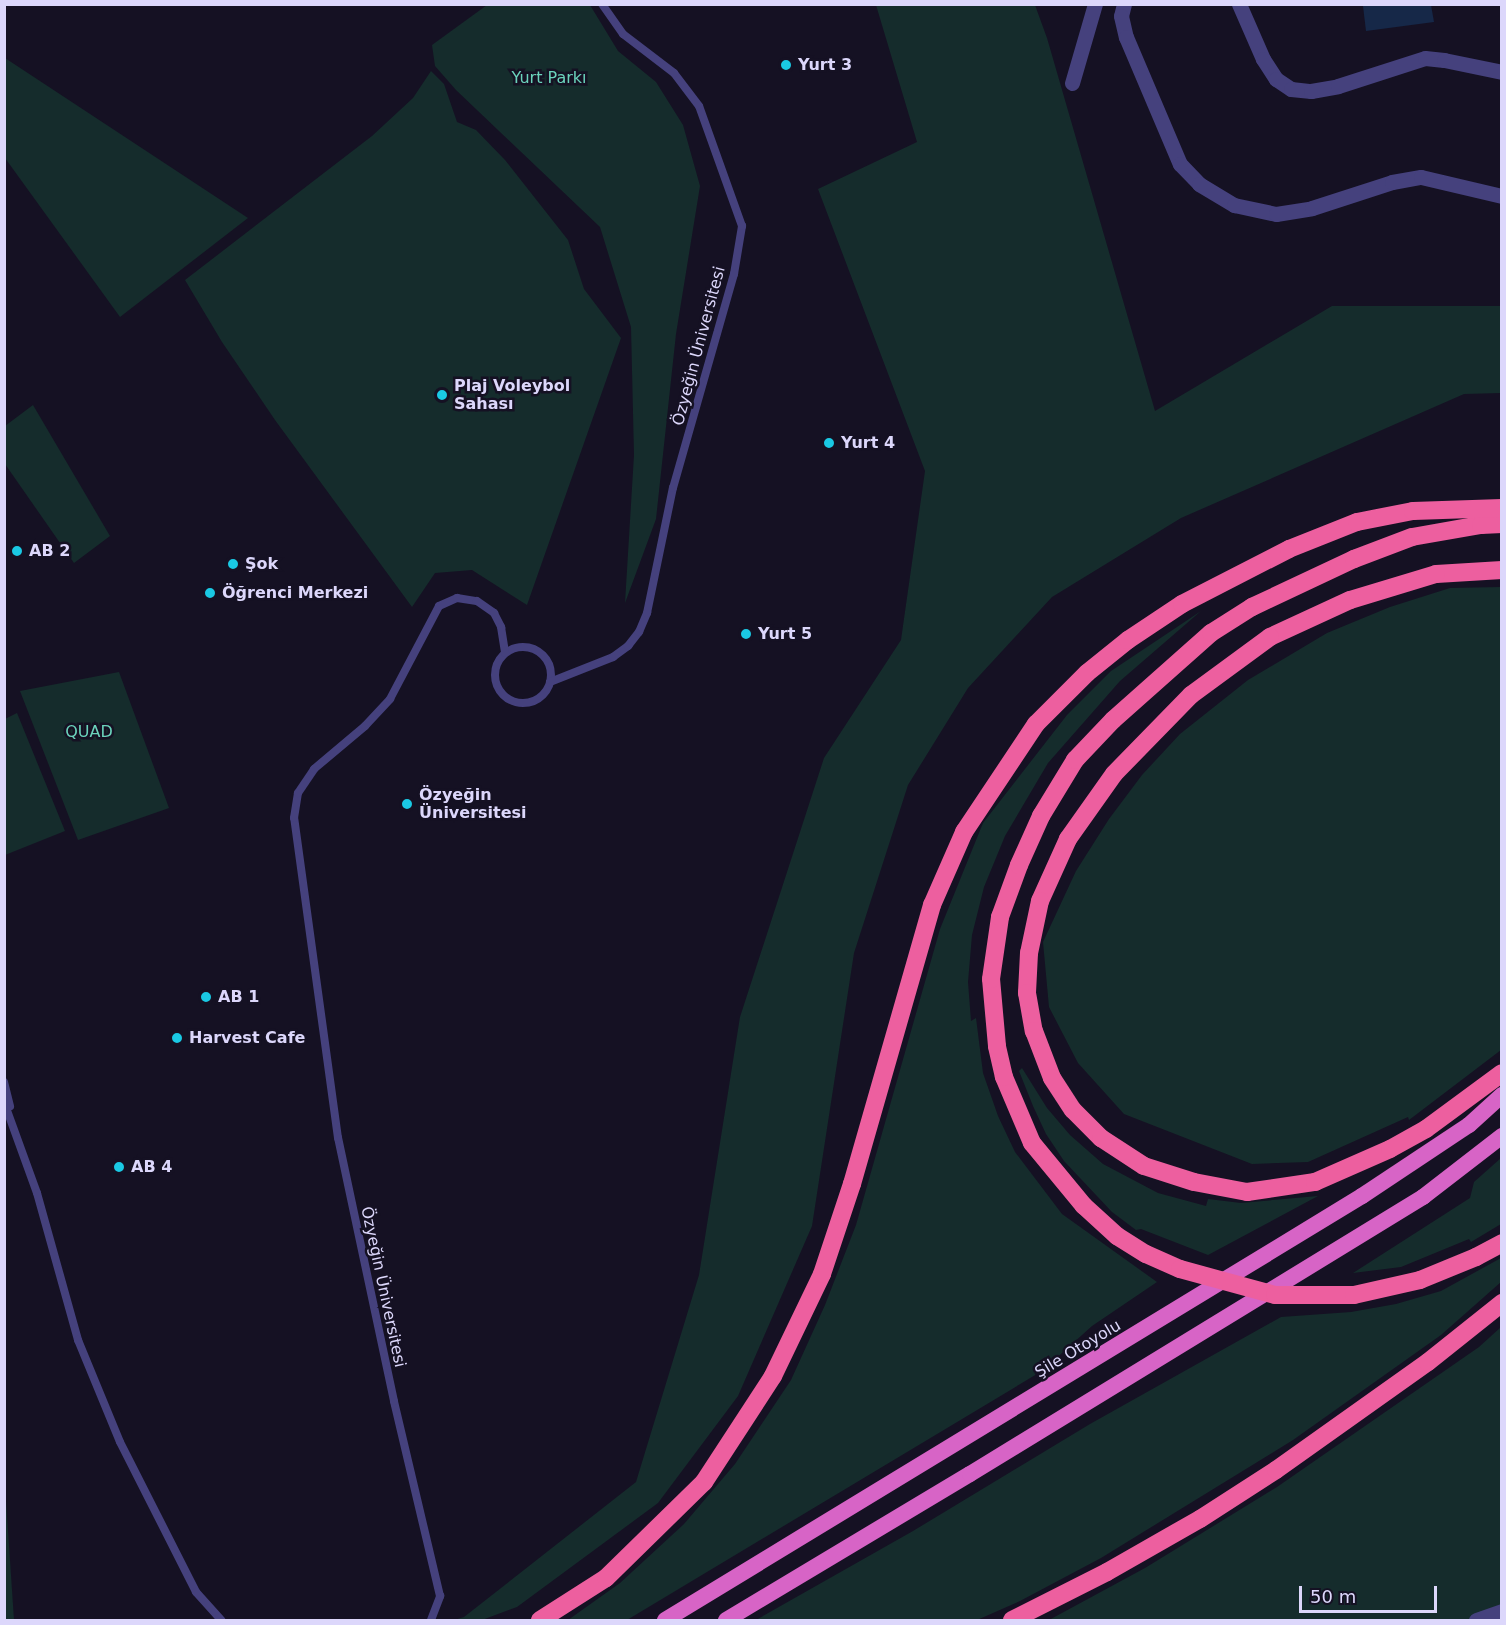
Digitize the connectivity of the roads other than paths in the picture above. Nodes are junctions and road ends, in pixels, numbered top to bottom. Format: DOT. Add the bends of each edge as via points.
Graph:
graph roads {
  1 [pos="603,4"];
  2 [pos="1095,4"];
  3 [pos="1124,4"];
  4 [pos="1239,4"];
  5 [pos="1502,72"];
  6 [pos="1072,83"];
  7 [pos="1502,196"];
  8 [pos="1502,508"];
  9 [pos="1502,524"];
  10 [pos="1502,570"];
  11 [pos="505,653"];
  12 [pos="550,682"];
  13 [pos="1502,1074"];
  14 [pos="4,1082"];
  15 [pos="1502,1095"];
  16 [pos="4,1102"];
  17 [pos="15,1130"];
  18 [pos="1502,1136"];
  19 [pos="1502,1243"];
  20 [pos="1502,1303"];
  21 [pos="1502,1611"];
  22 [pos="221,1620"];
  23 [pos="431,1620"];
  24 [pos="540,1620"];
  25 [pos="666,1620"];
  26 [pos="726,1620"];
  27 [pos="1012,1620"];
  28 [pos="1476,1620"];
  1 -- 12 [label="lane, Özyeğin Üniversitesi" via="622,34 674,73 699,106 742,226 734,274 673,489 648,613 628,646 613,657"];
  2 -- 6 [label="street"];
  3 -- 7 [label="street" via="1121,16 1126,37 1180,164 1199,184 1234,205 1276,214 1312,208 1392,182 1421,177"];
  4 -- 5 [label="street" via="1263,59 1276,79 1292,89 1311,91 1338,86 1425,58"];
  8 -- 24 [label="highway" via="1413,511 1357,522 1289,549 1182,604 1128,640 1087,673 1036,724 964,832 932,905 852,1184 822,1274 773,1376 704,1482 606,1578"];
  9 -- 19 [label="highway, bridge" via="1412,537 1353,559 1252,607 1211,633 1113,720 1075,760 1041,816 1000,917 991,979 1004,1077 1032,1143 1084,1206 1117,1236 1146,1254 1180,1269 1275,1295 1354,1295 1420,1280"];
  10 -- 13 [label="highway" via="1436,574 1350,600 1270,637 1191,694 1114,774 1068,839 1040,901 1029,953 1027,993 1034,1030 1052,1078 1072,1110 1101,1138 1144,1166 1194,1182 1247,1192 1315,1182 1390,1149 1426,1129"];
  11 -- 12 [label="lane" via="521,647 538,651 549,664"];
  11 -- 12 [label="lane" via="494,676 507,699 533,701 547,690"];
  11 -- 23 [label="lane, Özyeğin Üniversitesi" via="501,627 494,613 477,601 457,598 439,606 390,699 314,769 298,793 294,818 340,1150 440,1596"];
  14 -- 17 [label="lane"];
  15 -- 25 [label="highway, Şile Otoyolu" via="1469,1125 1362,1197"];
  16 -- 17 [label="lane"];
  17 -- 22 [label="lane" via="78,1340 120,1442 196,1592"];
  18 -- 26 [label="highway" via="1423,1197"];
  20 -- 27 [label="highway" via="1428,1362 1276,1470 1107,1572"];
  21 -- 28 [label="street"];
}
